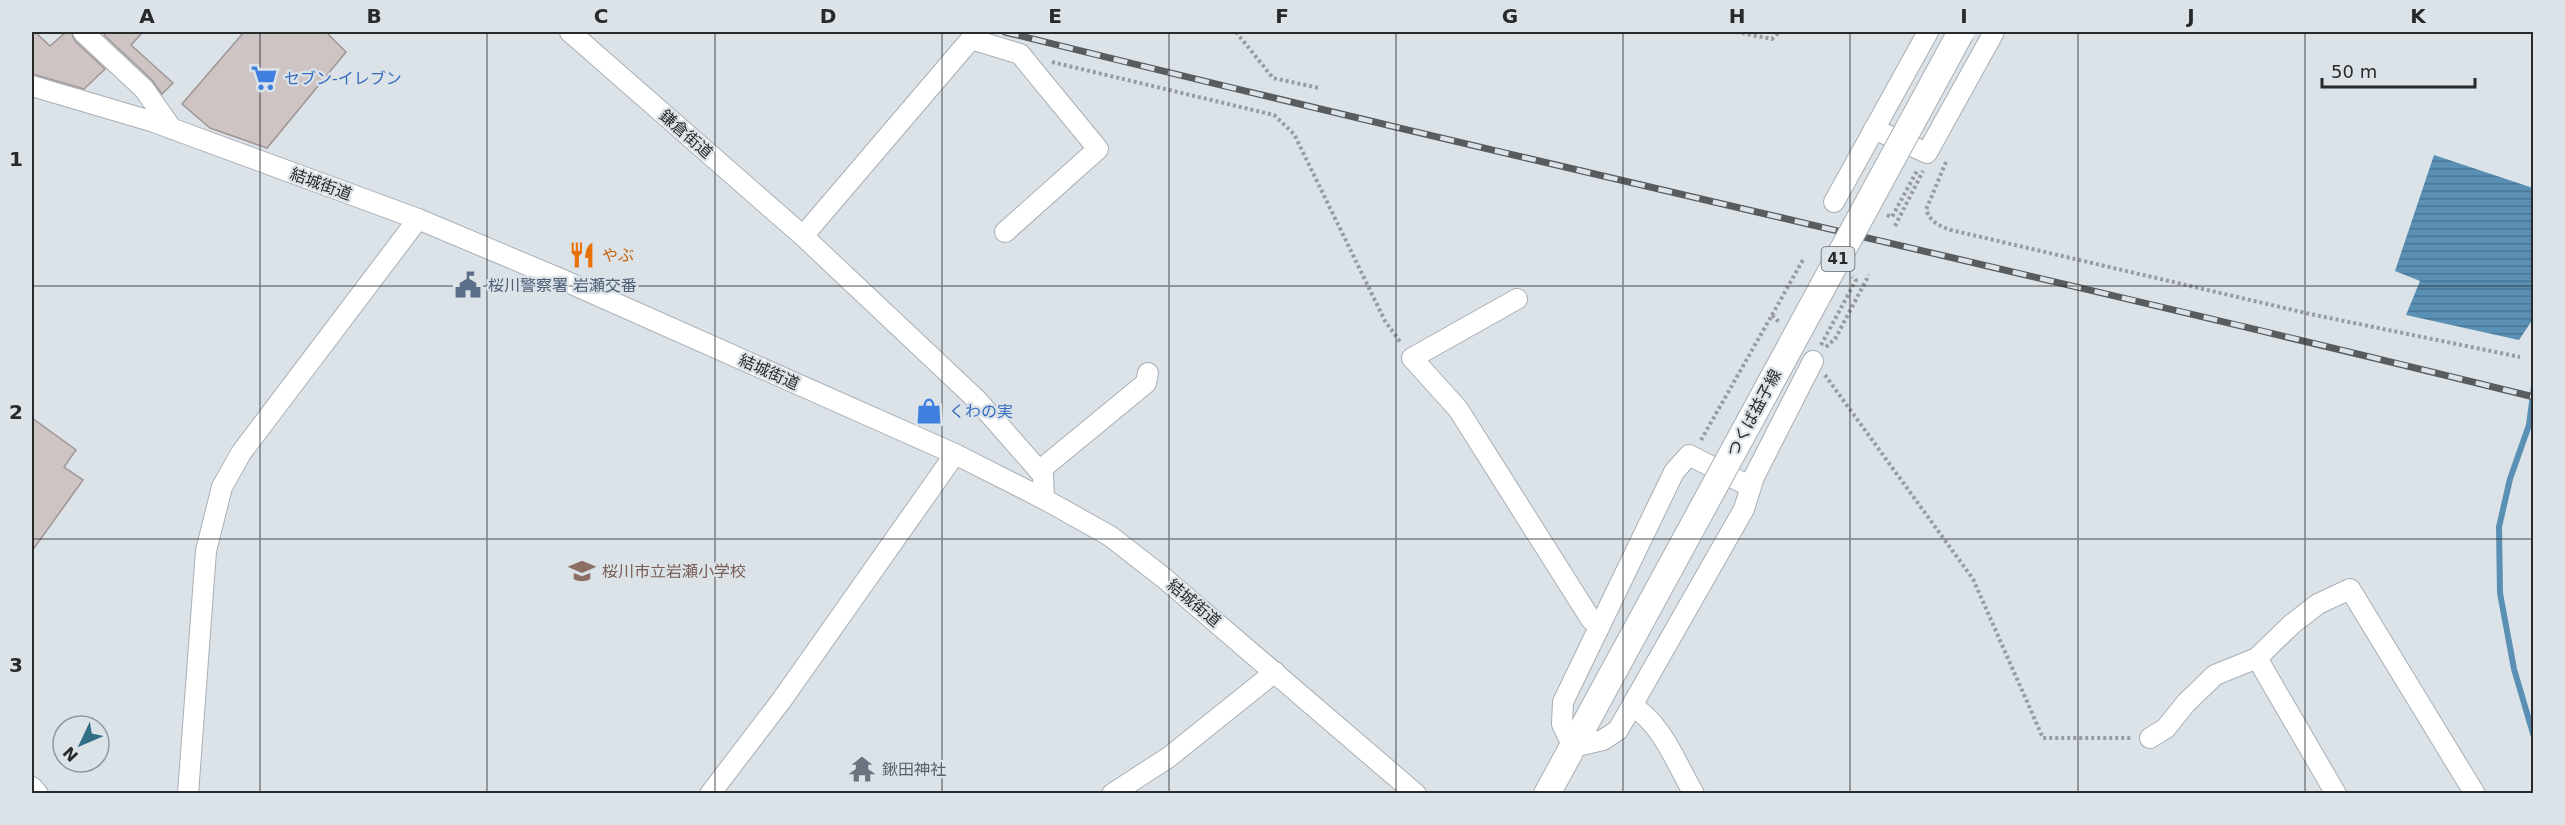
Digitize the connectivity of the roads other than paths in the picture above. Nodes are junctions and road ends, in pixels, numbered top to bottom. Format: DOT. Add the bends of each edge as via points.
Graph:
graph roads {
  1 [pos="83,32"];
  2 [pos="570,32"];
  3 [pos="1928,32"];
  4 [pos="1961,32"];
  5 [pos="1989,33"];
  6 [pos="972,35"];
  7 [pos="32,86"];
  8 [pos="172,129"];
  9 [pos="1874,129"];
  10 [pos="1834,202"];
  11 [pos="418,219"];
  12 [pos="1005,232"];
  13 [pos="802,236"];
  14 [pos="1517,299"];
  15 [pos="1813,361"];
  16 [pos="1148,373"];
  17 [pos="955,454"];
  18 [pos="1040,471"];
  19 [pos="1751,487"];
  20 [pos="1044,499"];
  21 [pos="1599,628"];
  22 [pos="2257,658"];
  23 [pos="1275,672"];
  24 [pos="1632,706"];
  25 [pos="2150,738"];
  26 [pos="1573,747"];
  27 [pos="32,787"];
  28 [pos="38,794"];
  29 [pos="188,794"];
  30 [pos="710,794"];
  31 [pos="1112,794"];
  32 [pos="1416,794"];
  33 [pos="1547,794"];
  34 [pos="1694,794"];
  35 [pos="2336,794"];
  36 [pos="2475,794"];
  1 -- 8 [label="street" via="144,89"];
  2 -- 13 [label="street, 鎌倉街道"];
  3 -- 9 [label="street"];
  4 -- 26 [label="main road, つくば益子線 / 41, bridge"];
  5 -- 9 [label="street" via="1924,157"];
  6 -- 12 [label="street" via="1020,54 1098,149"];
  6 -- 13 [label="street"];
  7 -- 8 [label="street, 結城街道"];
  8 -- 11 [label="street, 結城街道"];
  9 -- 10 [label="street"];
  11 -- 17 [label="street, 結城街道"];
  11 -- 29 [label="street" via="241,453 222,487 206,551"];
  13 -- 18 [label="street, 鎌倉街道" via="977,400"];
  14 -- 21 [label="street" via="1412,358 1458,409"];
  15 -- 19 [label="street"];
  16 -- 18 [label="street" via="1146,383"];
  17 -- 20 [label="street, 結城街道"];
  17 -- 30 [label="street" via="781,701"];
  18 -- 20 [label="street"];
  19 -- 21 [label="street" via="1689,455 1674,472"];
  19 -- 24 [label="street" via="1744,509"];
  20 -- 23 [label="street, 結城街道" via="1110,537"];
  21 -- 26 [label="street" via="1563,702 1562,724"];
  22 -- 25 [label="street" via="2215,675 2166,728"];
  22 -- 35 [label="street"];
  22 -- 36 [label="street" via="2318,604 2350,588"];
  23 -- 31 [label="street" via="1169,757"];
  23 -- 32 [label="street, 結城街道"];
  24 -- 26 [label="street" via="1611,737"];
  24 -- 34 [label="street" via="1655,727"];
  26 -- 33 [label="main road, つくば益子線 / 41"];
  27 -- 28 [label="street"];
}
